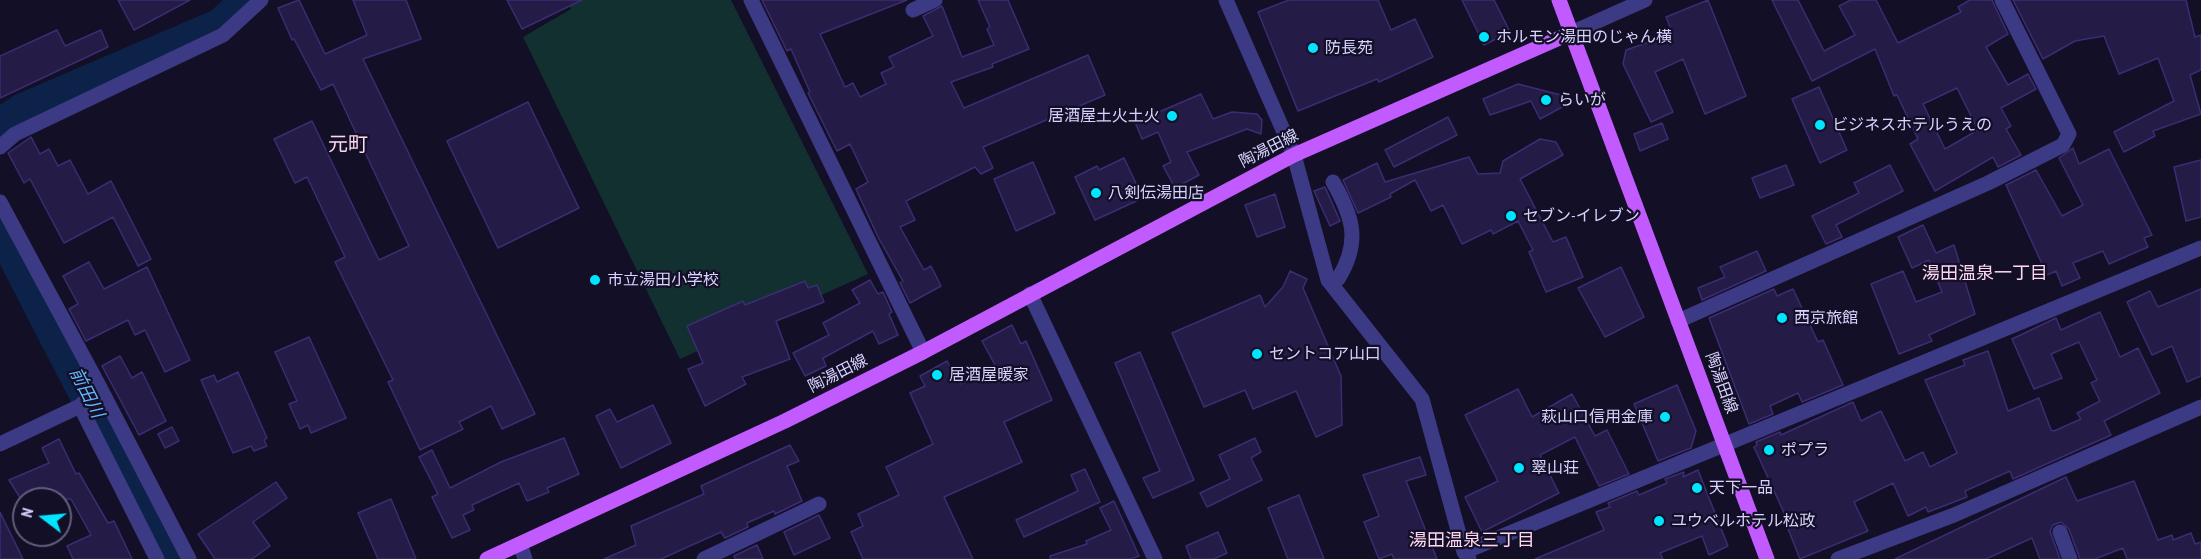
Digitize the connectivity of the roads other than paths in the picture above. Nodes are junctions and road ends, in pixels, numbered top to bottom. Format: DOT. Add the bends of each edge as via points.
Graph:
graph roads {
  1 [pos="261,0"];
  2 [pos="751,0"];
  3 [pos="935,0"];
  4 [pos="1226,0"];
  5 [pos="1559,0"];
  6 [pos="1645,0"];
  7 [pos="2002,0"];
  8 [pos="914,10"];
  9 [pos="1571,33"];
  10 [pos="0,147"];
  11 [pos="1294,155"];
  12 [pos="1333,182"];
  13 [pos="0,202"];
  14 [pos="2201,248"];
  15 [pos="1328,280"];
  16 [pos="1030,294"];
  17 [pos="1678,321"];
  18 [pos="923,352"];
  19 [pos="97,382"];
  20 [pos="80,405"];
  21 [pos="2201,407"];
  22 [pos="0,444"];
  23 [pos="1724,445"];
  24 [pos="819,504"];
  25 [pos="2060,532"];
  26 [pos="520,544"];
  27 [pos="1466,556"];
  28 [pos="157,559"];
  29 [pos="189,559"];
  30 [pos="487,559"];
  31 [pos="525,559"];
  32 [pos="704,559"];
  33 [pos="1155,559"];
  34 [pos="1767,559"];
  35 [pos="1838,559"];
  36 [pos="2070,559"];
  1 -- 10 [label="street" via="223,35 15,134"];
  2 -- 18 [label="street"];
  3 -- 8 [label="street"];
  4 -- 11 [label="street"];
  5 -- 9 [label="main road"];
  6 -- 9 [label="street"];
  7 -- 17 [label="street" via="2069,134 2063,145 1988,183"];
  9 -- 11 [label="main road, 陶湯田線"];
  9 -- 17 [label="main road, 陶湯田線"];
  11 -- 15 [label="street"];
  11 -- 16 [label="main road, 陶湯田線"];
  12 -- 15 [label="street" via="1348,209 1353,232 1347,263 1338,279"];
  13 -- 19 [label="street"];
  14 -- 23 [label="street"];
  15 -- 27 [label="street" via="1422,399"];
  16 -- 18 [label="main road, 陶湯田線"];
  16 -- 33 [label="street"];
  17 -- 23 [label="main road, 陶湯田線"];
  18 -- 26 [label="main road, 陶湯田線"];
  19 -- 20 [label="street"];
  19 -- 29 [label="street"];
  20 -- 22 [label="street"];
  20 -- 28 [label="street"];
  21 -- 35 [label="street" via="1954,514"];
  23 -- 27 [label="street"];
  23 -- 34 [label="main road, 陶湯田線"];
  24 -- 32 [label="street"];
  25 -- 36 [label="street"];
  26 -- 30 [label="main road, 陶湯田線"];
  26 -- 31 [label="street"];
}
